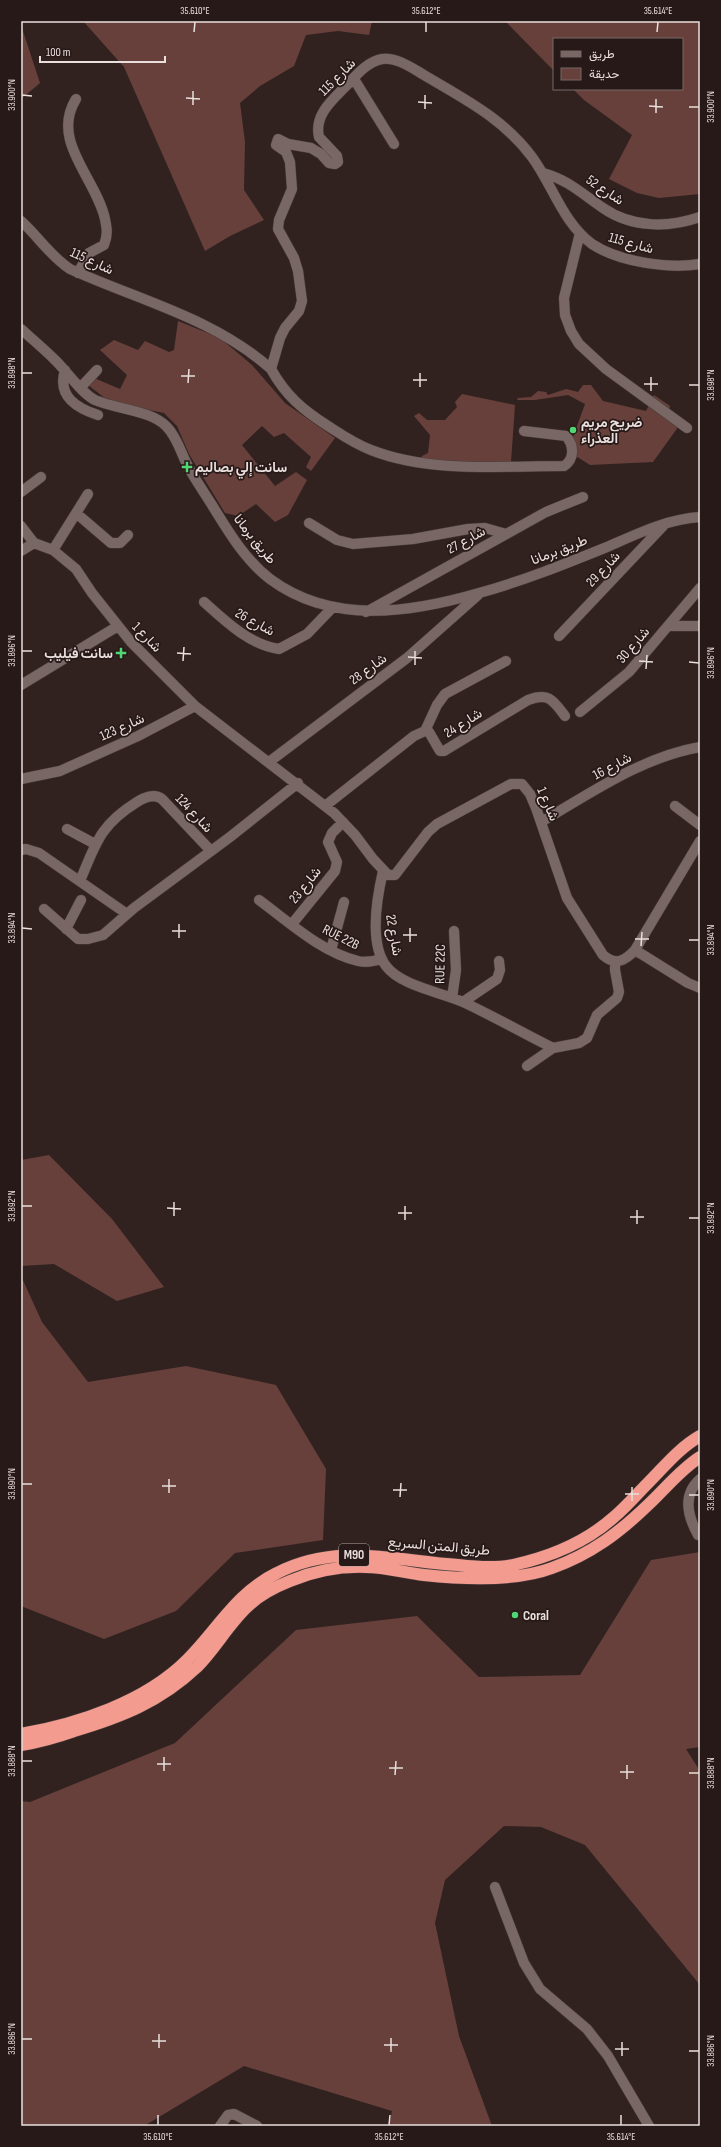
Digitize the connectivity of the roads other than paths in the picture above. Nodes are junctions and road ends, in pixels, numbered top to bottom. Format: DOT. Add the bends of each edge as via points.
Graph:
graph roads {
  1 [pos="354,79"];
  2 [pos="76,99"];
  3 [pos="394,144"];
  4 [pos="543,172"];
  5 [pos="700,217"];
  6 [pos="21,221"];
  7 [pos="580,233"];
  8 [pos="700,264"];
  9 [pos="78,273"];
  10 [pos="21,329"];
  11 [pos="65,370"];
  12 [pos="97,370"];
  13 [pos="271,370"];
  14 [pos="81,387"];
  15 [pos="98,414"];
  16 [pos="687,428"];
  17 [pos="524,431"];
  18 [pos="41,476"];
  19 [pos="21,492"];
  20 [pos="88,494"];
  21 [pos="582,497"];
  22 [pos="76,513"];
  23 [pos="700,517"];
  24 [pos="309,523"];
  25 [pos="666,523"];
  26 [pos="21,526"];
  27 [pos="506,534"];
  28 [pos="128,535"];
  29 [pos="34,543"];
  30 [pos="53,550"];
  31 [pos="21,551"];
  32 [pos="700,588"];
  33 [pos="480,593"];
  34 [pos="204,602"];
  35 [pos="333,607"];
  36 [pos="366,612"];
  37 [pos="118,626"];
  38 [pos="668,626"];
  39 [pos="700,626"];
  40 [pos="559,636"];
  41 [pos="506,661"];
  42 [pos="21,685"];
  43 [pos="196,706"];
  44 [pos="580,712"];
  45 [pos="565,716"];
  46 [pos="425,731"];
  47 [pos="700,746"];
  48 [pos="269,762"];
  49 [pos="21,779"];
  50 [pos="298,783"];
  51 [pos="326,806"];
  52 [pos="674,806"];
  53 [pos="343,822"];
  54 [pos="541,822"];
  55 [pos="700,825"];
  56 [pos="67,829"];
  57 [pos="700,841"];
  58 [pos="94,844"];
  59 [pos="21,850"];
  60 [pos="211,851"];
  61 [pos="383,871"];
  62 [pos="80,881"];
  63 [pos="81,900"];
  64 [pos="259,900"];
  65 [pos="344,902"];
  66 [pos="44,909"];
  67 [pos="127,914"];
  68 [pos="292,924"];
  69 [pos="66,928"];
  70 [pos="454,931"];
  71 [pos="331,950"];
  72 [pos="635,950"];
  73 [pos="382,959"];
  74 [pos="499,961"];
  75 [pos="615,962"];
  76 [pos="700,988"];
  77 [pos="452,998"];
  78 [pos="463,1002"];
  79 [pos="553,1048"];
  80 [pos="527,1066"];
  81 [pos="700,1436"];
  82 [pos="700,1457"];
  83 [pos="700,1479"];
  84 [pos="698,1535"];
  85 [pos="21,1734"];
  86 [pos="21,1745"];
  87 [pos="495,1888"];
  88 [pos="220,2126"];
  89 [pos="257,2126"];
  90 [pos="649,2126"];
  1 -- 3 [label="street"];
  1 -- 4 [label="street, شارع 115" via="367,65 375,61 386,59 405,64 458,94 495,120 520,143"];
  1 -- 13 [label="street, شارع 115" via="332,100 319,122 319,137 337,156 338,162 329,163 312,148 288,144 278,139 276,142 276,145 286,152 292,181 292,189 279,220 278,229 294,258 302,301 299,311 280,338"];
  2 -- 9 [label="street" via="69,110 67,135 101,204 108,234 104,245 89,253"];
  4 -- 5 [label="street, شارع 52" via="568,182 604,209 642,224 683,223"];
  4 -- 7 [label="street, شارع 115" via="567,216"];
  6 -- 9 [label="street, شارع 115" via="37,235 54,257"];
  7 -- 8 [label="street, شارع 115" via="592,244 613,254 657,265 683,267"];
  7 -- 16 [label="street" via="564,298 565,314 571,331 579,344 606,369"];
  9 -- 13 [label="street, شارع 115" via="192,318 223,335"];
  10 -- 11 [label="street, طريق برمانا"];
  11 -- 14 [label="street, طريق برمانا"];
  11 -- 15 [label="street" via="61,384 66,394 86,411"];
  12 -- 14 [label="street"];
  13 -- 17 [label="street" via="286,394 313,416 356,444 389,456 447,466 564,466 570,460 571,442 566,436"];
  14 -- 35 [label="street, طريق برمانا" via="93,399 147,416 168,427 190,471 234,540 256,566 288,590"];
  18 -- 19 [label="street"];
  20 -- 22 [label="street"];
  21 -- 27 [label="street, شارع 27" via="546,512"];
  22 -- 28 [label="street" via="111,543 120,543"];
  22 -- 30 [label="street"];
  23 -- 25 [label="street, طريق برمانا"];
  24 -- 27 [label="street" via="337,540 353,544 413,539 468,529 485,528"];
  25 -- 33 [label="street, طريق برمانا" via="565,564"];
  25 -- 40 [label="street, شارع 29"];
  26 -- 29 [label="street"];
  27 -- 36 [label="street, شارع 27"];
  29 -- 30 [label="street, شارع 1"];
  29 -- 31 [label="street"];
  30 -- 37 [label="street, شارع 1" via="76,569"];
  32 -- 38 [label="street, شارع 30"];
  33 -- 36 [label="street, طريق برمانا" via="424,607"];
  33 -- 48 [label="street, شارع 28" via="407,658"];
  34 -- 35 [label="street, شارع 26" via="260,644 279,649 307,634"];
  35 -- 36 [label="street, طريق برمانا"];
  37 -- 42 [label="street"];
  37 -- 43 [label="street, شارع 1"];
  38 -- 39 [label="street"];
  38 -- 44 [label="street, شارع 30" via="629,672"];
  41 -- 46 [label="street" via="445,694"];
  43 -- 48 [label="street, شارع 1"];
  43 -- 49 [label="street, شارع 123" via="138,736 60,771"];
  45 -- 46 [label="street, شارع 24" via="552,700 537,696 444,751 440,751 429,732"];
  46 -- 51 [label="street, شارع 24" via="414,736"];
  47 -- 54 [label="street, شارع 16" via="668,754"];
  48 -- 50 [label="street, شارع 1"];
  50 -- 51 [label="street, شارع 1"];
  50 -- 60 [label="street"];
  51 -- 53 [label="street, شارع 1"];
  52 -- 55 [label="street"];
  53 -- 61 [label="street, شارع 1"];
  53 -- 68 [label="street, شارع 23" via="332,833 328,842 338,865"];
  54 -- 61 [label="street, شارع 1" via="530,794 522,784 511,784 437,824 395,875 388,875"];
  54 -- 75 [label="street, شارع 1" via="567,898 603,955"];
  56 -- 58 [label="street"];
  57 -- 72 [label="street"];
  58 -- 60 [label="street, شارع 124" via="107,825 124,810 149,796 156,796 162,799"];
  58 -- 62 [label="street, شارع 124"];
  59 -- 62 [label="street" via="39,853"];
  60 -- 67 [label="street"];
  61 -- 73 [label="street, شارع 22" via="376,909"];
  62 -- 67 [label="street"];
  63 -- 69 [label="street"];
  64 -- 68 [label="street, RUE 22B"];
  65 -- 71 [label="street"];
  66 -- 69 [label="street"];
  67 -- 69 [label="street" via="96,938 78,939"];
  68 -- 71 [label="street, RUE 22B"];
  70 -- 77 [label="street, RUE 22C" via="456,970"];
  71 -- 73 [label="street, RUE 22B" via="358,961"];
  72 -- 75 [label="street" via="623,961"];
  72 -- 76 [label="street"];
  73 -- 77 [label="street, شارع 22" via="400,978"];
  74 -- 78 [label="street" via="500,970 497,978"];
  75 -- 79 [label="street" via="619,992 617,998 596,1015 587,1038 579,1043"];
  77 -- 78 [label="street, شارع 22"];
  78 -- 79 [label="street, شارع 22"];
  79 -- 80 [label="street"];
  81 -- 85 [label="highway, طريق المتن السريع / M90" via="680,1450 614,1517 579,1542 545,1556 510,1566 449,1565 373,1555 340,1555 304,1562 276,1573 252,1588 234,1605 187,1661 158,1683 118,1705 90,1716"];
  82 -- 86 [label="highway, طريق المتن السريع / M90" via="599,1547 550,1569 522,1575 462,1578 382,1568 346,1567 308,1574 288,1582 256,1599 197,1667 149,1703 111,1720"];
  83 -- 84 [label="street" via="691,1492 688,1506 692,1524"];
  87 -- 90 [label="street" via="524,1963 540,1989 587,2029 608,2056"];
  88 -- 89 [label="street" via="228,2115 234,2114"];
}
